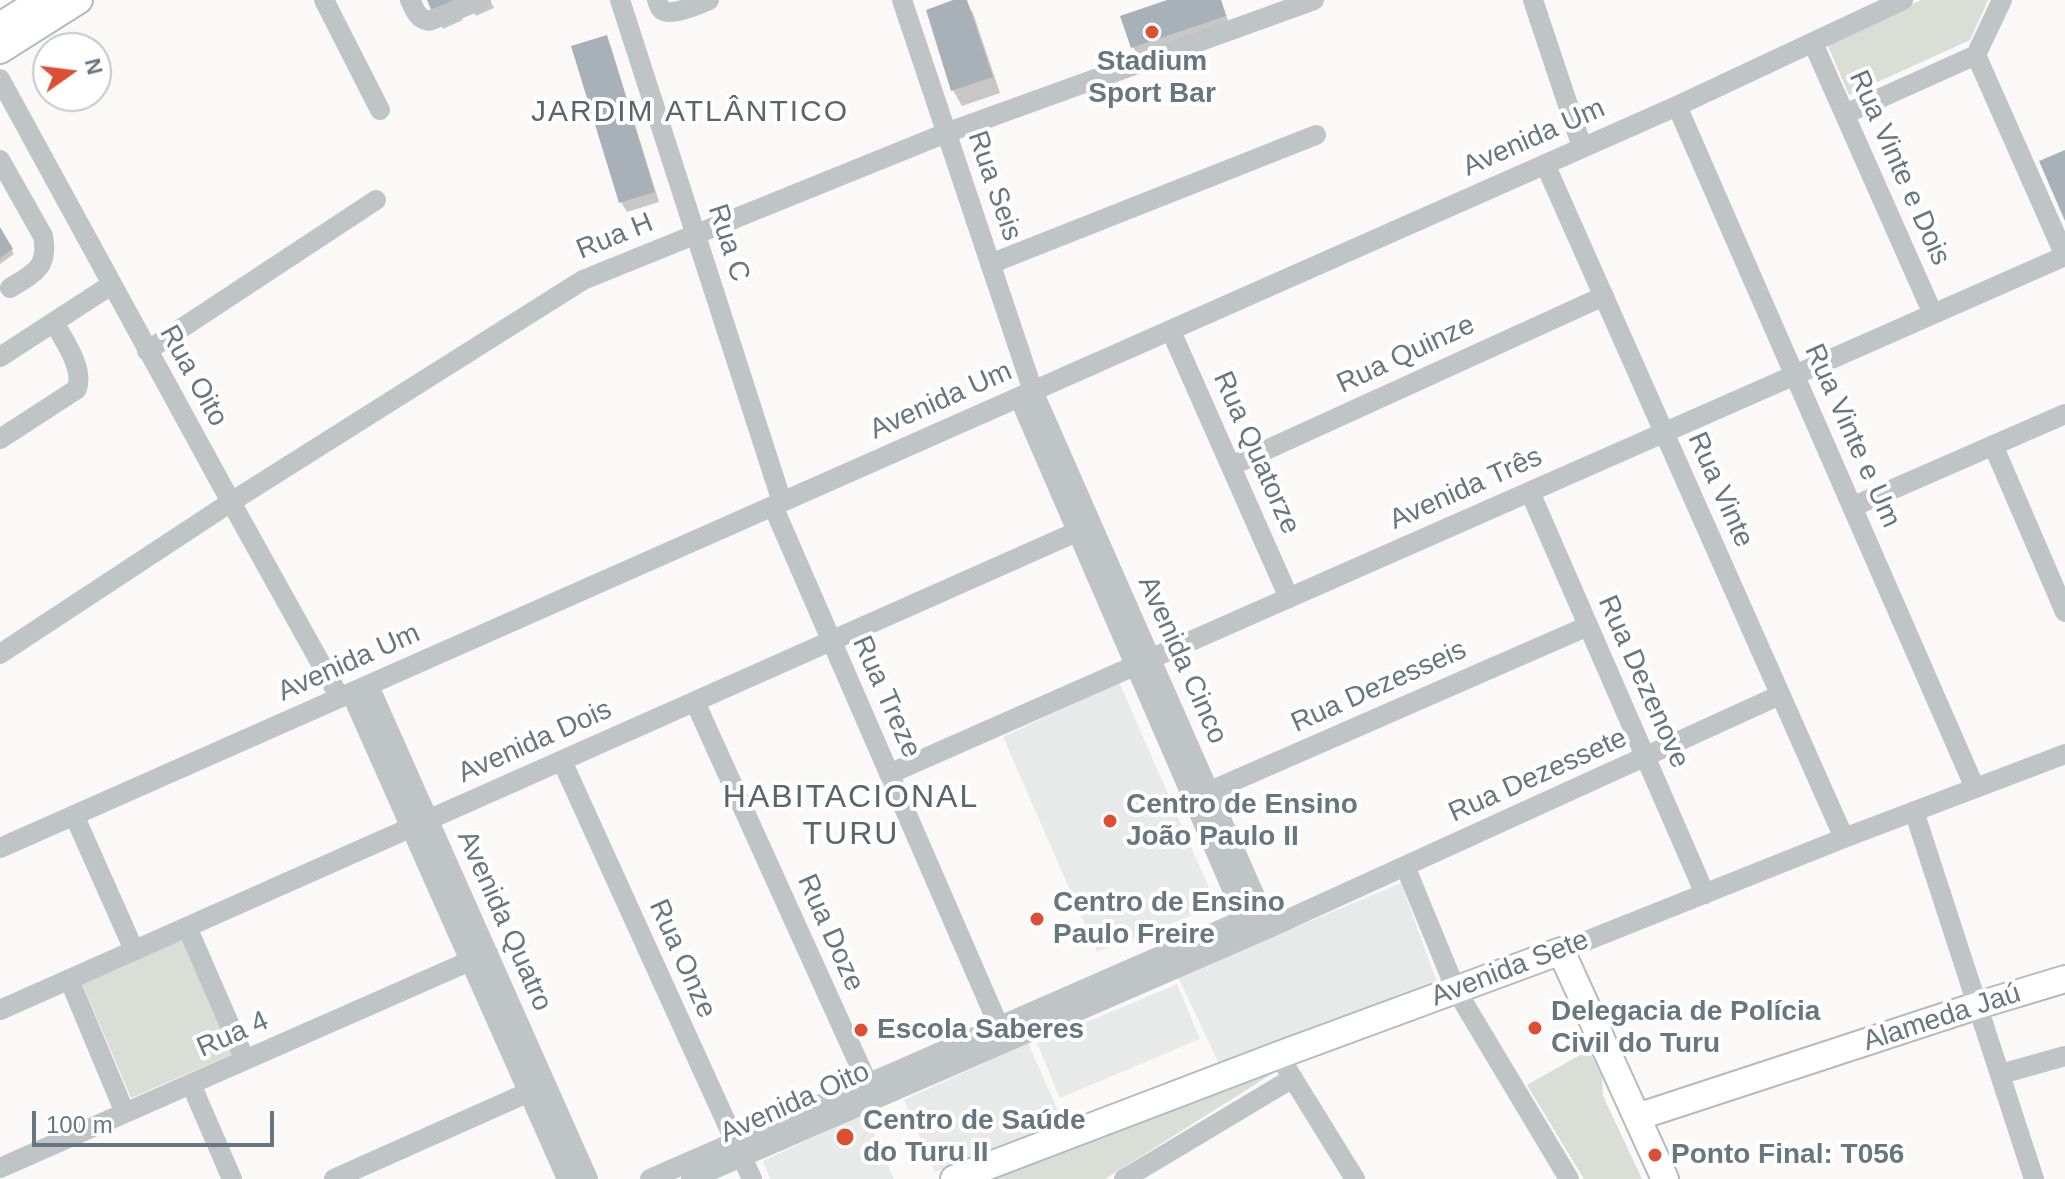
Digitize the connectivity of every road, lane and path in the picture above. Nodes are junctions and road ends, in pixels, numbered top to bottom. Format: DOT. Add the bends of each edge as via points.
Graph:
graph roads {
  1 [pos="41,0"];
  2 [pos="79,0"];
  3 [pos="324,0"];
  4 [pos="410,0"];
  5 [pos="481,0"];
  6 [pos="620,0"];
  7 [pos="657,0"];
  8 [pos="709,0"];
  9 [pos="902,0"];
  10 [pos="1314,0"];
  11 [pos="1533,0"];
  12 [pos="1903,0"];
  13 [pos="2002,0"];
  14 [pos="3,17"];
  15 [pos="1813,43"];
  16 [pos="0,50"];
  17 [pos="1976,55"];
  18 [pos="2,90"];
  19 [pos="1677,106"];
  20 [pos="380,110"];
  21 [pos="1845,114"];
  22 [pos="946,133"];
  23 [pos="1316,135"];
  24 [pos="1582,147"];
  25 [pos="0,160"];
  26 [pos="1545,164"];
  27 [pos="376,200"];
  28 [pos="696,235"];
  29 [pos="2065,256"];
  30 [pos="990,264"];
  31 [pos="111,285"];
  32 [pos="10,288"];
  33 [pos="1604,296"];
  34 [pos="1933,314"];
  35 [pos="54,322"];
  36 [pos="1171,331"];
  37 [pos="147,351"];
  38 [pos="0,357"];
  39 [pos="1795,375"];
  40 [pos="1026,394"];
  41 [pos="2065,414"];
  42 [pos="1664,433"];
  43 [pos="0,439"];
  44 [pos="1993,445"];
  45 [pos="1231,466"];
  46 [pos="1530,492"];
  47 [pos="231,502"];
  48 [pos="778,504"];
  49 [pos="1852,507"];
  50 [pos="1085,529"];
  51 [pos="1289,598"];
  52 [pos="2065,612"];
  53 [pos="1588,626"];
  54 [pos="831,642"];
  55 [pos="0,654"];
  56 [pos="1143,662"];
  57 [pos="353,692"];
  58 [pos="1780,695"];
  59 [pos="695,702"];
  60 [pos="2065,754"];
  61 [pos="1645,758"];
  62 [pos="562,761"];
  63 [pos="889,774"];
  64 [pos="1975,788"];
  65 [pos="1201,795"];
  66 [pos="1914,811"];
  67 [pos="74,815"];
  68 [pos="420,824"];
  69 [pos="1844,838"];
  70 [pos="0,848"];
  71 [pos="1405,866"];
  72 [pos="1705,894"];
  73 [pos="1245,919"];
  74 [pos="187,927"];
  75 [pos="1269,928"];
  76 [pos="134,950"];
  77 [pos="1561,951"];
  78 [pos="479,957"];
  79 [pos="69,979"];
  80 [pos="2065,979"];
  81 [pos="1456,990"];
  82 [pos="1979,1005"];
  83 [pos="0,1010"];
  84 [pos="1002,1034"];
  85 [pos="1279,1055"];
  86 [pos="2065,1056"];
  87 [pos="245,1060"];
  88 [pos="2001,1074"];
  89 [pos="1293,1078"];
  90 [pos="191,1084"];
  91 [pos="537,1088"];
  92 [pos="871,1092"];
  93 [pos="125,1113"];
  94 [pos="1637,1117"];
  95 [pos="738,1150"];
  96 [pos="0,1168"];
  97 [pos="232,1179"];
  98 [pos="334,1179"];
  99 [pos="567,1179"];
  100 [pos="588,1179"];
  101 [pos="650,1179"];
  102 [pos="691,1179"];
  103 [pos="752,1179"];
  104 [pos="954,1179"];
  105 [pos="1124,1179"];
  106 [pos="1355,1179"];
  107 [pos="1569,1179"];
  108 [pos="1665,1179"];
  109 [pos="2034,1179"];
  1 -- 14 [label="main road"];
  2 -- 16 [label="main road"];
  3 -- 20 [label="street"];
  4 -- 5 [label="street" via="417,15 429,21"];
  6 -- 28 [label="street, Rua C"];
  7 -- 8 [label="street" via="664,12 672,13"];
  9 -- 22 [label="street, Rua Seis"];
  10 -- 22 [label="street, Rua H"];
  11 -- 24 [label="street"];
  12 -- 15 [label="street, Avenida Um"];
  13 -- 17 [label="street"];
  15 -- 19 [label="street, Avenida Um"];
  15 -- 21 [label="street, Rua Vinte e Dois"];
  17 -- 21 [label="street"];
  17 -- 29 [label="street"];
  18 -- 31 [label="street, Rua Oito"];
  19 -- 24 [label="street, Avenida Um"];
  19 -- 39 [label="street, Rua Vinte e Um"];
  21 -- 34 [label="street, Rua Vinte e Dois"];
  22 -- 28 [label="street, Rua H"];
  22 -- 30 [label="street, Rua Seis"];
  23 -- 30 [label="street"];
  24 -- 26 [label="street, Avenida Um"];
  25 -- 32 [label="street" via="46,249 36,271"];
  26 -- 33 [label="street, Rua Vinte"];
  26 -- 36 [label="street, Avenida Um"];
  27 -- 37 [label="street"];
  28 -- 47 [label="street, Rua H" via="570,287"];
  28 -- 48 [label="street, Rua C"];
  29 -- 34 [label="street, Avenida Três"];
  30 -- 40 [label="street, Rua Seis"];
  31 -- 35 [label="street"];
  31 -- 37 [label="street, Rua Oito"];
  33 -- 42 [label="street, Rua Vinte"];
  33 -- 45 [label="street, Rua Quinze"];
  34 -- 39 [label="street, Avenida Três"];
  35 -- 38 [label="street"];
  35 -- 43 [label="street" via="79,371 77,389"];
  36 -- 40 [label="street, Avenida Um"];
  36 -- 45 [label="street, Rua Quatorze"];
  37 -- 47 [label="street, Rua Oito"];
  39 -- 42 [label="street, Avenida Três"];
  39 -- 49 [label="street, Rua Vinte e Um"];
  40 -- 48 [label="street, Avenida Um"];
  40 -- 50 [label="street, Avenida Cinco"];
  41 -- 44 [label="street"];
  42 -- 46 [label="street, Avenida Três"];
  42 -- 58 [label="street, Rua Vinte"];
  44 -- 49 [label="street"];
  44 -- 52 [label="street"];
  45 -- 51 [label="street, Rua Quatorze"];
  46 -- 51 [label="street, Avenida Três"];
  46 -- 53 [label="street, Rua Dezenove"];
  47 -- 55 [label="street, Rua H"];
  47 -- 57 [label="street, Rua Oito"];
  48 -- 54 [label="street, Rua Treze"];
  48 -- 57 [label="street, Avenida Um"];
  49 -- 64 [label="street, Rua Vinte e Um"];
  50 -- 54 [label="street, Avenida Dois"];
  50 -- 56 [label="street, Avenida Cinco"];
  51 -- 56 [label="street, Avenida Três"];
  53 -- 61 [label="street, Rua Dezenove"];
  53 -- 65 [label="street, Rua Dezesseis"];
  54 -- 59 [label="street, Avenida Dois"];
  54 -- 63 [label="street, Rua Treze"];
  56 -- 63 [label="street, Avenida Três"];
  56 -- 65 [label="street, Avenida Cinco"];
  57 -- 67 [label="street, Avenida Um"];
  57 -- 68 [label="street, Avenida Quatro"];
  58 -- 61 [label="street, Rua Dezessete"];
  58 -- 69 [label="street, Rua Vinte"];
  59 -- 62 [label="street, Avenida Dois"];
  59 -- 92 [label="street, Rua Doze"];
  60 -- 64 [label="street, Avenida Sete"];
  61 -- 71 [label="street, Rua Dezessete"];
  61 -- 72 [label="street, Rua Dezenove"];
  62 -- 68 [label="street, Avenida Dois"];
  62 -- 95 [label="street, Rua Onze"];
  63 -- 84 [label="street, Rua Treze"];
  64 -- 66 [label="street, Avenida Sete"];
  65 -- 73 [label="street, Avenida Cinco"];
  65 -- 75 [label="street, Avenida Cinco"];
  66 -- 69 [label="street, Avenida Sete"];
  66 -- 82 [label="street"];
  67 -- 70 [label="street, Avenida Um"];
  67 -- 76 [label="street"];
  68 -- 74 [label="street, Avenida Dois"];
  68 -- 78 [label="street, Avenida Quatro"];
  69 -- 72 [label="street, Avenida Sete"];
  71 -- 75 [label="street"];
  71 -- 81 [label="street"];
  72 -- 77 [label="street, Avenida Sete"];
  73 -- 75 [label="street"];
  73 -- 84 [label="street"];
  74 -- 76 [label="street, Avenida Dois"];
  74 -- 87 [label="street"];
  75 -- 84 [label="street"];
  76 -- 79 [label="street, Avenida Dois"];
  77 -- 81 [label="main road, Avenida Sete"];
  77 -- 94 [label="main road"];
  78 -- 87 [label="street, Rua 4"];
  78 -- 91 [label="street, Avenida Quatro"];
  79 -- 83 [label="street, Avenida Dois"];
  79 -- 93 [label="street"];
  80 -- 82 [label="main road, Alameda Jaú"];
  81 -- 85 [label="main road, Avenida Sete"];
  81 -- 107 [label="street"];
  82 -- 88 [label="street"];
  82 -- 94 [label="main road, Alameda Jaú"];
  84 -- 92 [label="street"];
  85 -- 89 [label="street"];
  85 -- 104 [label="main road, Avenida Sete"];
  86 -- 88 [label="street"];
  87 -- 90 [label="street, Rua 4"];
  88 -- 109 [label="street"];
  89 -- 105 [label="street"];
  89 -- 106 [label="street"];
  90 -- 93 [label="street, Rua 4"];
  90 -- 97 [label="street"];
  91 -- 98 [label="street"];
  91 -- 99 [label="street, Avenida Quatro"];
  91 -- 100 [label="street, Avenida Quatro"];
  92 -- 95 [label="street"];
  93 -- 96 [label="street, Rua 4"];
  94 -- 108 [label="main road"];
  95 -- 101 [label="street"];
  95 -- 102 [label="street, Avenida Oito"];
  95 -- 103 [label="street, Rua Onze"];
}
